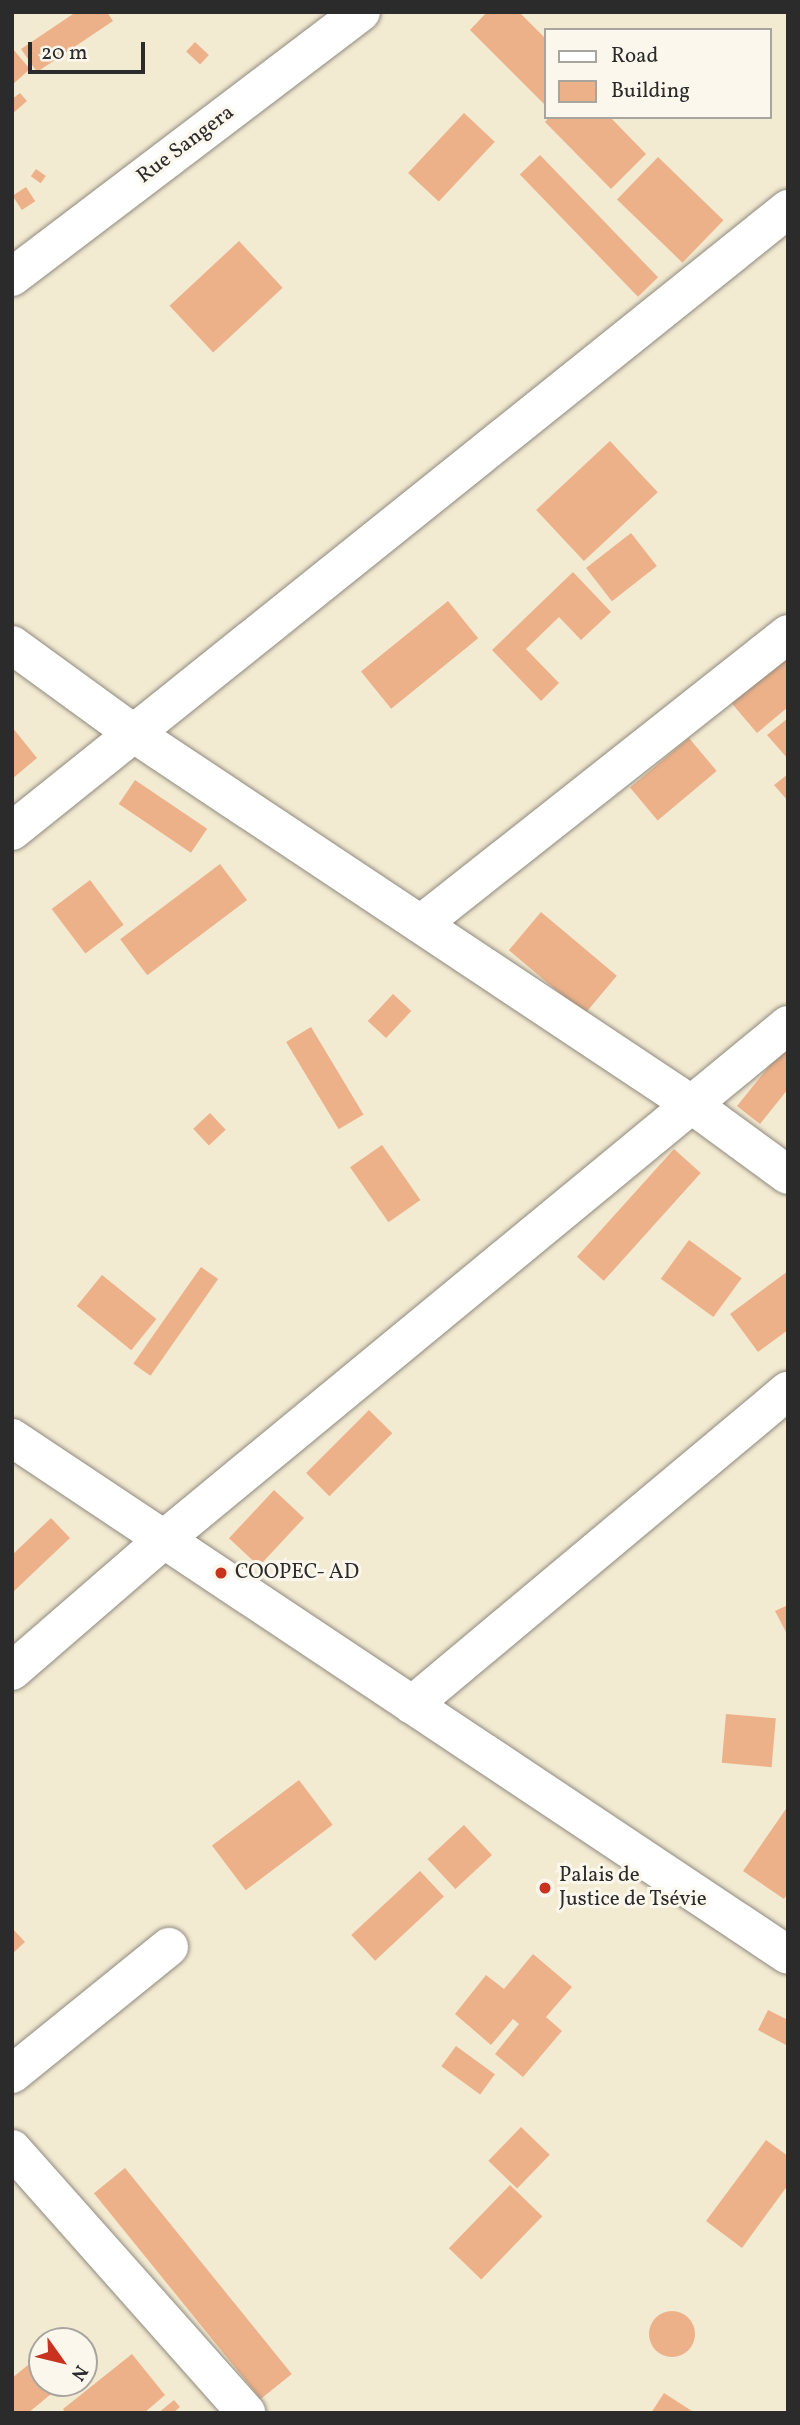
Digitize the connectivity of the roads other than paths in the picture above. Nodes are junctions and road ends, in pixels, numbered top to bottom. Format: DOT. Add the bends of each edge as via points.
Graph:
graph roads {
  1 [pos="361,12"];
  2 [pos="788,209"];
  3 [pos="12,278"];
  4 [pos="788,634"];
  5 [pos="12,645"];
  6 [pos="134,733"];
  7 [pos="12,831"];
  8 [pos="421,924"];
  9 [pos="788,1026"];
  10 [pos="691,1104"];
  11 [pos="788,1175"];
  12 [pos="788,1391"];
  13 [pos="12,1438"];
  14 [pos="163,1540"];
  15 [pos="12,1671"];
  16 [pos="412,1705"];
  17 [pos="169,1947"];
  18 [pos="788,1955"];
  19 [pos="12,2074"];
  20 [pos="12,2149"];
  21 [pos="246,2413"];
  1 -- 3 [label="street, Rue Sangera"];
  2 -- 6 [label="street"];
  4 -- 8 [label="street"];
  5 -- 6 [label="street"];
  6 -- 7 [label="street"];
  6 -- 8 [label="street"];
  8 -- 10 [label="street"];
  9 -- 10 [label="street"];
  10 -- 11 [label="street"];
  10 -- 14 [label="street"];
  12 -- 16 [label="street"];
  13 -- 14 [label="street"];
  14 -- 15 [label="street"];
  14 -- 16 [label="street"];
  16 -- 18 [label="street"];
  17 -- 19 [label="street"];
  20 -- 21 [label="street"];
}
